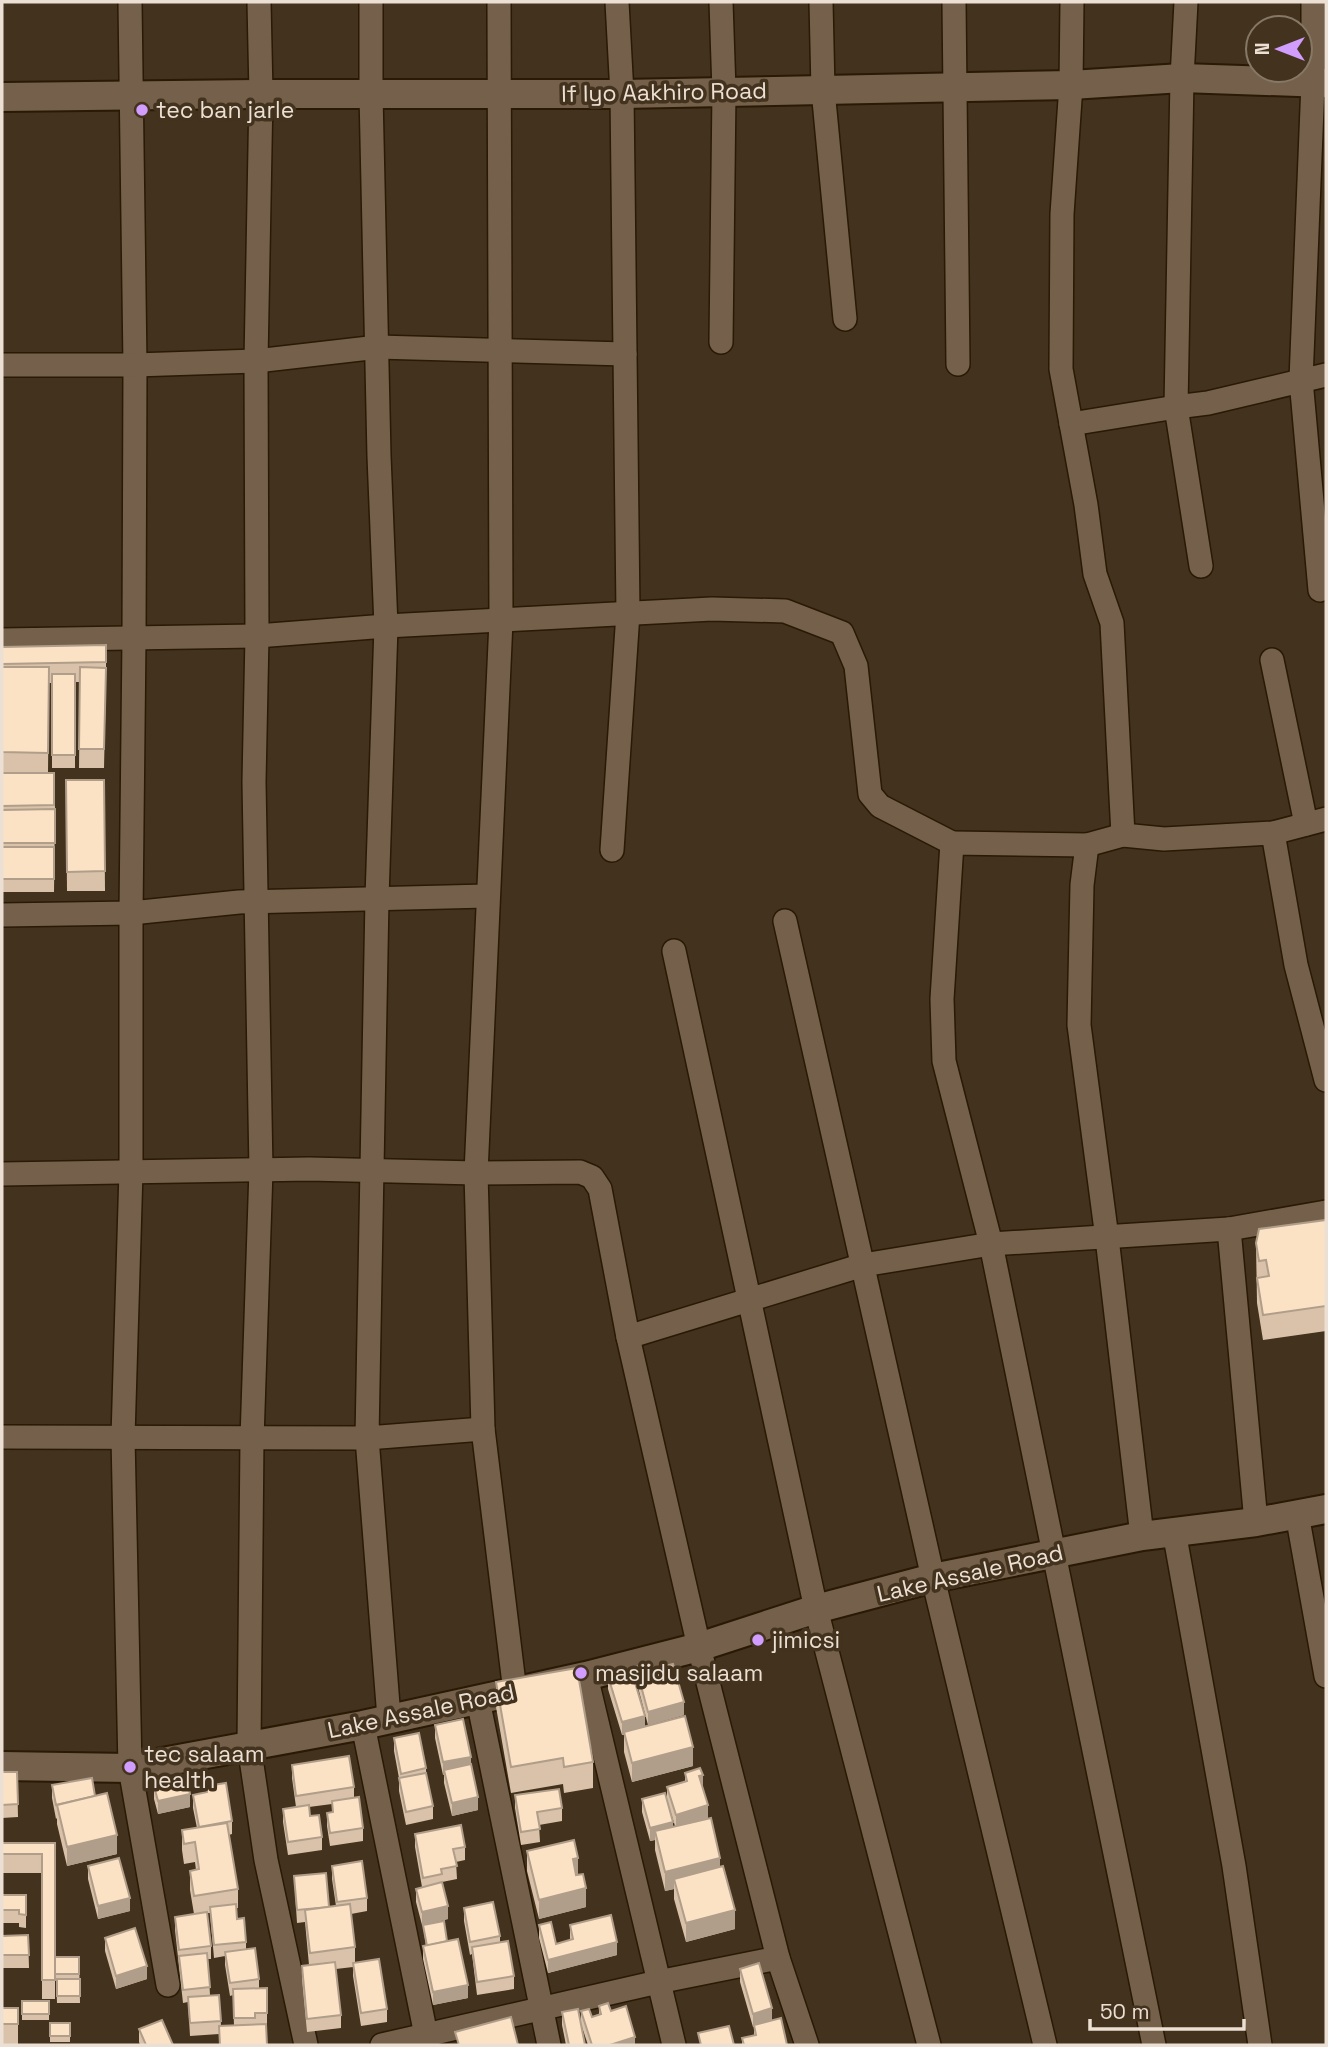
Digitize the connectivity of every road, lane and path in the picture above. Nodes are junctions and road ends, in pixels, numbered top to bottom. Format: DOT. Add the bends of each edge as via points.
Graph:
graph roads {
  1 [pos="130,2"];
  2 [pos="259,2"];
  3 [pos="372,2"];
  4 [pos="499,2"];
  5 [pos="617,2"];
  6 [pos="721,2"];
  7 [pos="821,2"];
  8 [pos="954,2"];
  9 [pos="1072,2"];
  10 [pos="1186,2"];
  11 [pos="1313,2"];
  12 [pos="1182,78"];
  13 [pos="1320,83"];
  14 [pos="1071,85"];
  15 [pos="955,89"];
  16 [pos="823,90"];
  17 [pos="724,91"];
  18 [pos="501,93"];
  19 [pos="261,94"];
  20 [pos="371,94"];
  21 [pos="622,94"];
  22 [pos="133,95"];
  23 [pos="2,97"];
  24 [pos="845,318"];
  25 [pos="720,342"];
  26 [pos="377,348"];
  27 [pos="500,350"];
  28 [pos="625,354"];
  29 [pos="256,361"];
  30 [pos="958,364"];
  31 [pos="2,365"];
  32 [pos="135,365"];
  33 [pos="1326,375"];
  34 [pos="1301,380"];
  35 [pos="1176,407"];
  36 [pos="1071,424"];
  37 [pos="1200,566"];
  38 [pos="1320,590"];
  39 [pos="628,613"];
  40 [pos="501,621"];
  41 [pos="386,626"];
  42 [pos="257,636"];
  43 [pos="134,639"];
  44 [pos="2,640"];
  45 [pos="1272,660"];
  46 [pos="1316,822"];
  47 [pos="1273,833"];
  48 [pos="1123,835"];
  49 [pos="952,844"];
  50 [pos="1087,845"];
  51 [pos="612,850"];
  52 [pos="487,896"];
  53 [pos="377,898"];
  54 [pos="256,901"];
  55 [pos="131,913"];
  56 [pos="2,915"];
  57 [pos="785,921"];
  58 [pos="674,950"];
  59 [pos="1326,1080"];
  60 [pos="261,1170"];
  61 [pos="374,1170"];
  62 [pos="131,1171"];
  63 [pos="476,1173"];
  64 [pos="2,1174"];
  65 [pos="1326,1212"];
  66 [pos="1229,1229"];
  67 [pos="1107,1238"];
  68 [pos="990,1244"];
  69 [pos="863,1265"];
  70 [pos="750,1298"];
  71 [pos="628,1337"];
  72 [pos="483,1429"];
  73 [pos="2,1437"];
  74 [pos="123,1437"];
  75 [pos="367,1438"];
  76 [pos="252,1439"];
  77 [pos="1326,1509"];
  78 [pos="1297,1514"];
  79 [pos="1256,1522"];
  80 [pos="1174,1531"];
  81 [pos="1142,1536"];
  82 [pos="1052,1553"];
  83 [pos="933,1578"];
  84 [pos="816,1609"];
  85 [pos="699,1647"];
  86 [pos="586,1676"];
  87 [pos="1326,1676"];
  88 [pos="515,1692"];
  89 [pos="478,1700"];
  90 [pos="376,1721"];
  91 [pos="249,1745"];
  92 [pos="2,1766"];
  93 [pos="130,1768"];
  94 [pos="778,1958"];
  95 [pos="658,1983"];
  96 [pos="168,1985"];
  97 [pos="542,2009"];
  98 [pos="427,2041"];
  99 [pos="306,2045"];
  100 [pos="382,2045"];
  101 [pos="549,2045"];
  102 [pos="674,2045"];
  103 [pos="807,2045"];
  104 [pos="929,2045"];
  105 [pos="1045,2045"];
  106 [pos="1154,2045"];
  107 [pos="1260,2045"];
  1 -- 22 [label="street"];
  2 -- 19 [label="street"];
  3 -- 20 [label="street"];
  4 -- 18 [label="street"];
  5 -- 21 [label="street"];
  6 -- 17 [label="street"];
  7 -- 16 [label="street"];
  8 -- 15 [label="street"];
  9 -- 14 [label="street"];
  10 -- 12 [label="street"];
  11 -- 13 [label="street"];
  12 -- 13 [label="street, If Iyo Aakhiro Road"];
  12 -- 14 [label="street, If Iyo Aakhiro Road"];
  12 -- 35 [label="street"];
  13 -- 34 [label="street"];
  14 -- 15 [label="street, If Iyo Aakhiro Road"];
  14 -- 36 [label="street" via="1062,214 1061,369"];
  15 -- 16 [label="street, If Iyo Aakhiro Road"];
  15 -- 30 [label="street"];
  16 -- 17 [label="street, If Iyo Aakhiro Road"];
  16 -- 24 [label="street"];
  17 -- 21 [label="street, If Iyo Aakhiro Road"];
  17 -- 25 [label="street"];
  18 -- 20 [label="street, If Iyo Aakhiro Road"];
  18 -- 21 [label="street, If Iyo Aakhiro Road"];
  18 -- 27 [label="street"];
  19 -- 20 [label="street, If Iyo Aakhiro Road"];
  19 -- 22 [label="street, If Iyo Aakhiro Road"];
  19 -- 29 [label="street"];
  20 -- 26 [label="street"];
  21 -- 28 [label="street"];
  22 -- 23 [label="street, If Iyo Aakhiro Road"];
  22 -- 32 [label="street"];
  26 -- 27 [label="street"];
  26 -- 29 [label="street"];
  26 -- 41 [label="street"];
  27 -- 28 [label="street"];
  27 -- 40 [label="street"];
  28 -- 39 [label="street"];
  29 -- 32 [label="street"];
  29 -- 42 [label="street"];
  31 -- 32 [label="street"];
  32 -- 43 [label="street"];
  33 -- 34 [label="street"];
  34 -- 35 [label="street"];
  34 -- 38 [label="street"];
  35 -- 36 [label="street"];
  35 -- 37 [label="street"];
  36 -- 48 [label="street" via="1095,574 1112,622"];
  39 -- 40 [label="street"];
  39 -- 49 [label="street" via="785,611 842,633 856,666 870,794 880,806"];
  39 -- 51 [label="street"];
  40 -- 41 [label="street"];
  40 -- 52 [label="street"];
  41 -- 42 [label="street"];
  41 -- 53 [label="street"];
  42 -- 43 [label="street"];
  42 -- 54 [label="street"];
  43 -- 44 [label="street"];
  43 -- 55 [label="street"];
  45 -- 46 [label="street"];
  46 -- 47 [label="street"];
  47 -- 48 [label="street" via="1164,839"];
  47 -- 59 [label="street" via="1296,965"];
  48 -- 50 [label="street"];
  49 -- 50 [label="street"];
  49 -- 68 [label="street" via="942,999 944,1061"];
  50 -- 67 [label="street" via="1079,1025"];
  52 -- 53 [label="street"];
  52 -- 63 [label="street"];
  53 -- 54 [label="street"];
  53 -- 61 [label="street"];
  54 -- 55 [label="street"];
  54 -- 60 [label="street"];
  55 -- 56 [label="street"];
  55 -- 62 [label="street"];
  57 -- 69 [label="street"];
  58 -- 70 [label="street"];
  60 -- 61 [label="street"];
  60 -- 62 [label="street"];
  60 -- 76 [label="street"];
  61 -- 63 [label="street"];
  61 -- 75 [label="street"];
  62 -- 64 [label="street"];
  62 -- 74 [label="street"];
  63 -- 71 [label="street" via="580,1172 592,1177 600,1189"];
  63 -- 72 [label="street"];
  65 -- 66 [label="street"];
  66 -- 67 [label="street"];
  66 -- 79 [label="street"];
  67 -- 68 [label="street"];
  67 -- 81 [label="street"];
  68 -- 69 [label="street"];
  68 -- 82 [label="street"];
  69 -- 70 [label="street"];
  69 -- 83 [label="street"];
  70 -- 71 [label="street"];
  70 -- 84 [label="street"];
  71 -- 85 [label="street"];
  72 -- 75 [label="street"];
  72 -- 88 [label="street"];
  73 -- 74 [label="street"];
  74 -- 76 [label="street"];
  74 -- 93 [label="street"];
  75 -- 76 [label="street"];
  75 -- 90 [label="street"];
  76 -- 91 [label="street"];
  77 -- 78 [label="street, Lake Assale Road"];
  78 -- 79 [label="street, Lake Assale Road"];
  78 -- 87 [label="street"];
  79 -- 80 [label="street, Lake Assale Road"];
  80 -- 81 [label="street, Lake Assale Road"];
  80 -- 107 [label="street" via="1234,1866"];
  81 -- 82 [label="street, Lake Assale Road"];
  82 -- 83 [label="street, Lake Assale Road"];
  82 -- 106 [label="street"];
  83 -- 84 [label="street, Lake Assale Road"];
  83 -- 105 [label="street"];
  84 -- 85 [label="street, Lake Assale Road"];
  84 -- 104 [label="street"];
  85 -- 86 [label="street, Lake Assale Road"];
  85 -- 94 [label="street"];
  86 -- 88 [label="street, Lake Assale Road"];
  86 -- 95 [label="street"];
  88 -- 89 [label="street, Lake Assale Road"];
  89 -- 90 [label="street, Lake Assale Road"];
  89 -- 97 [label="street"];
  90 -- 91 [label="street, Lake Assale Road"];
  90 -- 98 [label="street"];
  91 -- 93 [label="street, Lake Assale Road"];
  91 -- 99 [label="street" via="268,1871"];
  92 -- 93 [label="street, Lake Assale Road"];
  93 -- 96 [label="street"];
  94 -- 95 [label="street"];
  94 -- 103 [label="street"];
  95 -- 97 [label="street"];
  95 -- 102 [label="street"];
  97 -- 98 [label="street"];
  97 -- 101 [label="street"];
  98 -- 100 [label="street"];
}
